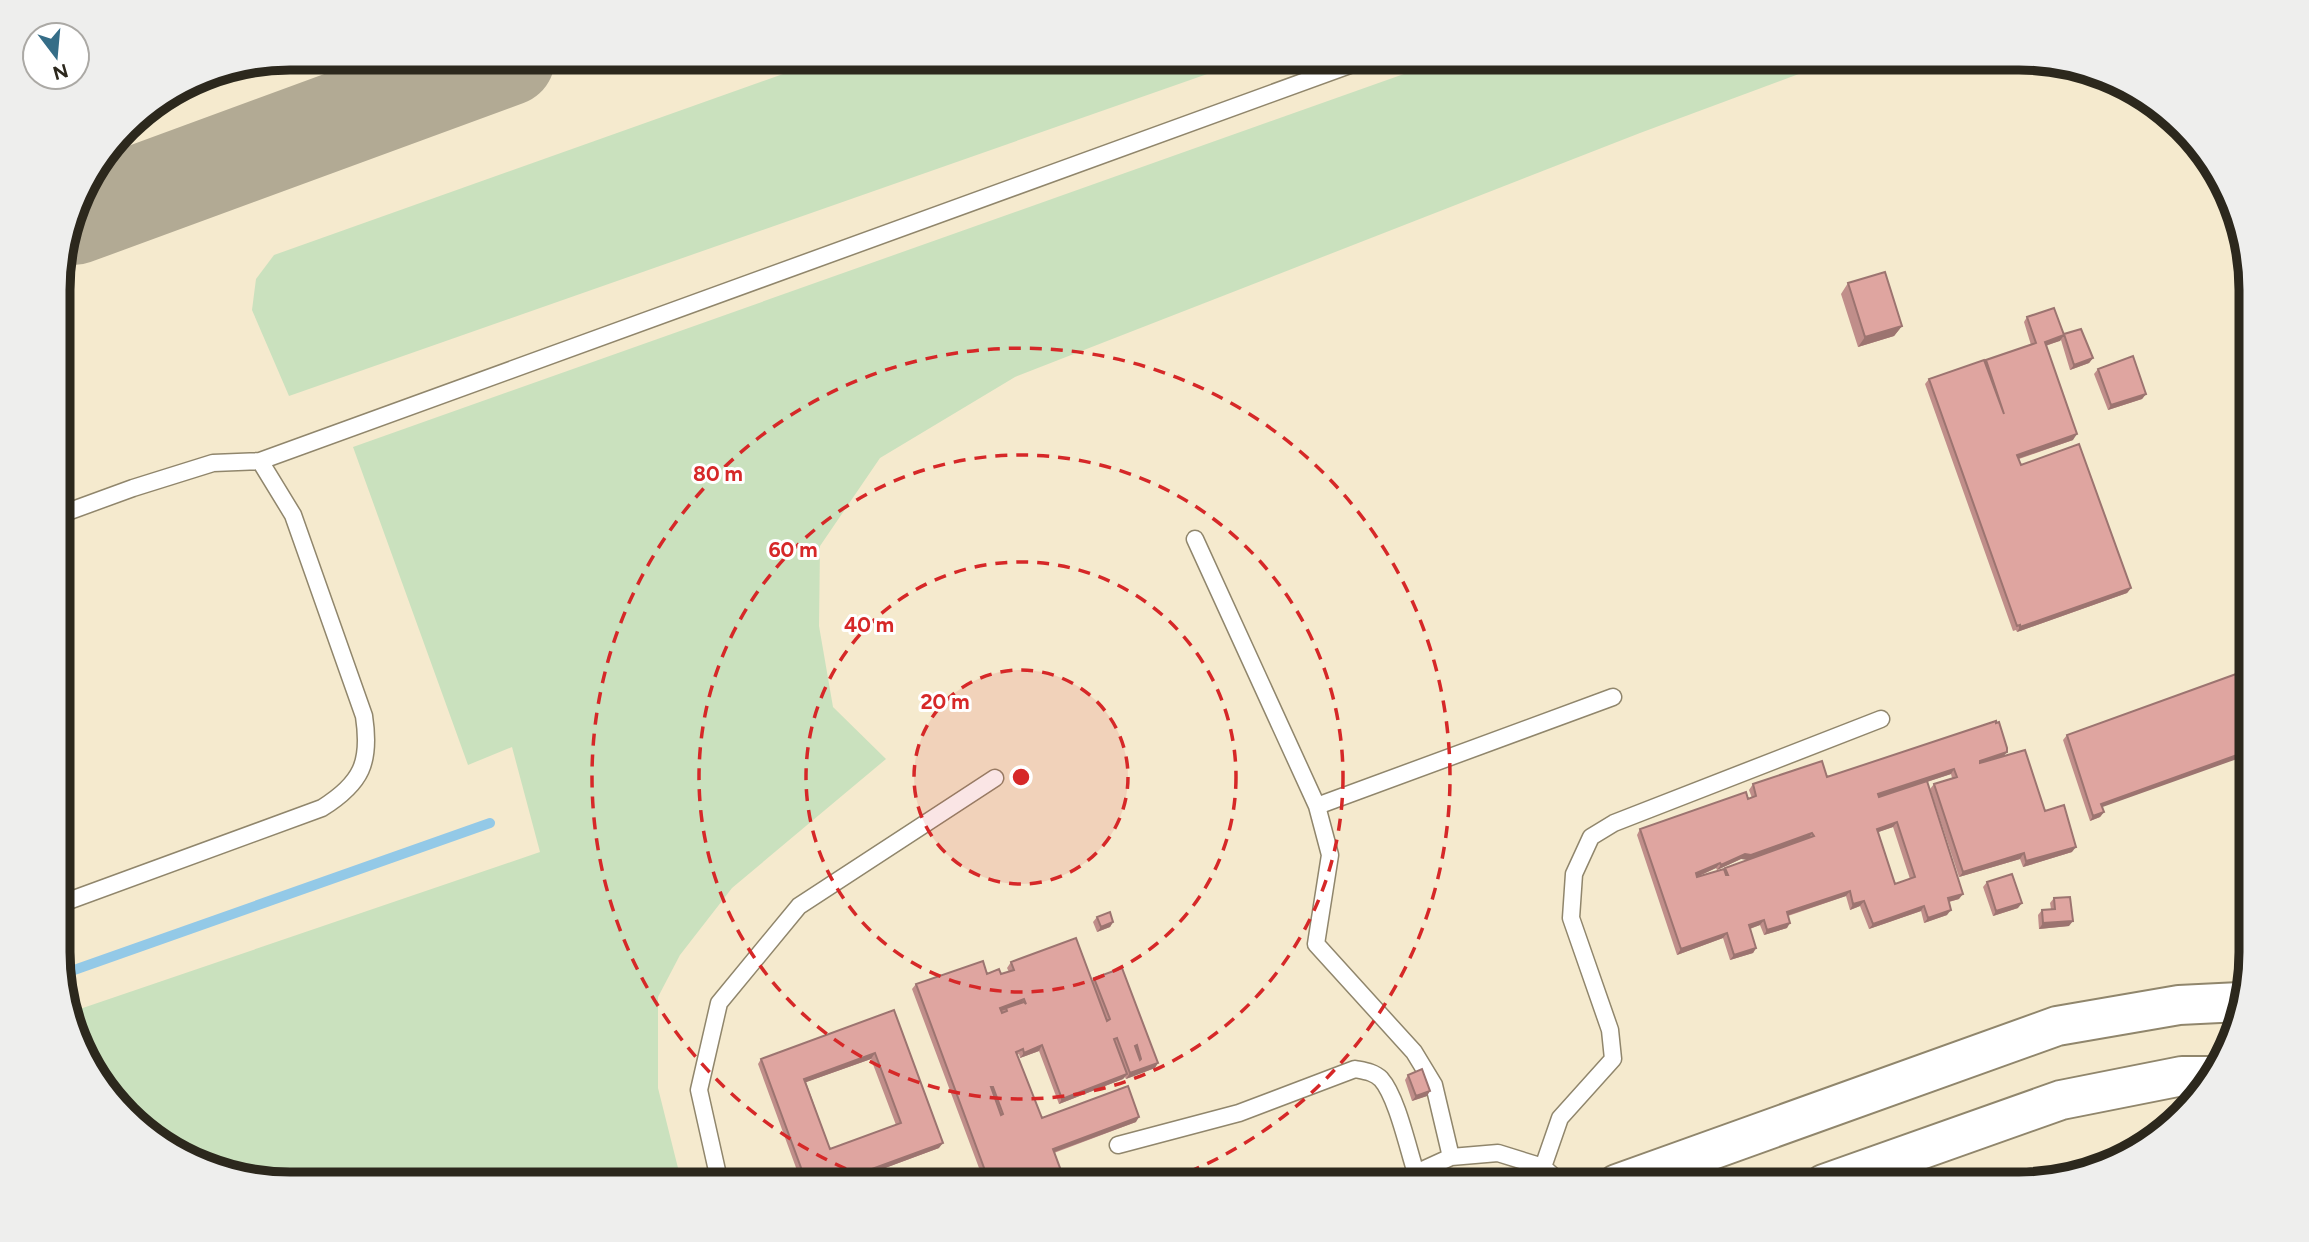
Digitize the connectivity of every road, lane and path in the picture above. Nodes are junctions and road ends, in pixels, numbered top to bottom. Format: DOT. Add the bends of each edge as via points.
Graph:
graph roads {
  1 [pos="1336,70"];
  2 [pos="260,461"];
  3 [pos="70,511"];
  4 [pos="1195,539"];
  5 [pos="1613,697"];
  6 [pos="1881,719"];
  7 [pos="995,778"];
  8 [pos="1317,806"];
  9 [pos="70,900"];
  10 [pos="2232,1002"];
  11 [pos="2200,1076"];
  12 [pos="1118,1145"];
  13 [pos="1451,1157"];
  14 [pos="1543,1167"];
  15 [pos="717,1172"];
  16 [pos="1409,1172"];
  17 [pos="1424,1172"];
  18 [pos="1549,1172"];
  19 [pos="1651,1172"];
  20 [pos="1858,1172"];
  1 -- 2 [label="lane"];
  2 -- 3 [label="lane" via="213,463"];
  2 -- 9 [label="lane" via="293,515 364,716 365,760 342,796 322,808"];
  4 -- 8 [label="lane"];
  5 -- 8 [label="lane"];
  6 -- 14 [label="lane" via="1614,823 1591,837 1573,874 1571,918 1610,1030 1613,1059 1560,1118"];
  7 -- 15 [label="lane" via="799,906 719,1003 699,1090"];
  8 -- 13 [label="lane" via="1330,855 1316,944 1414,1052 1434,1085"];
  10 -- 19 [label="street" via="2179,1005 2057,1026"];
  11 -- 20 [label="street" via="2061,1100"];
  12 -- 16 [label="lane" via="1239,1113 1356,1069 1381,1080 1392,1097"];
  13 -- 14 [label="lane" via="1498,1153"];
  13 -- 17 [label="lane"];
  14 -- 18 [label="lane"];
}
